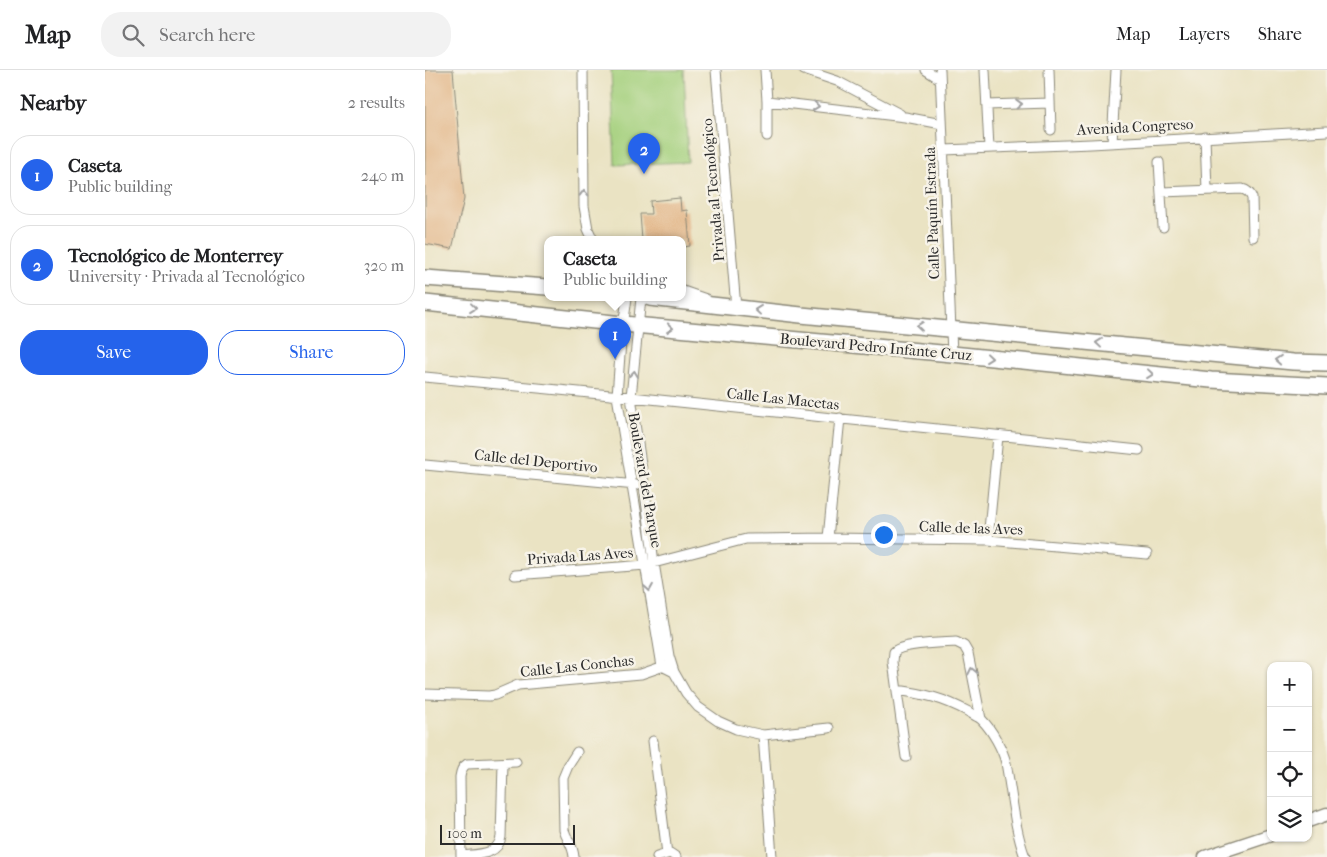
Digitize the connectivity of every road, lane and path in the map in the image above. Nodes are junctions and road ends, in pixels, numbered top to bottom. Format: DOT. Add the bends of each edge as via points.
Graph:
graph roads {
  1 [pos="583,70"];
  2 [pos="716,70"];
  3 [pos="765,70"];
  4 [pos="804,70"];
  5 [pos="926,70"];
  6 [pos="985,70"];
  7 [pos="1049,70"];
  8 [pos="1115,70"];
  9 [pos="940,74"];
  10 [pos="767,101"];
  11 [pos="1050,103"];
  12 [pos="987,105"];
  13 [pos="905,117"];
  14 [pos="942,124"];
  15 [pos="1051,130"];
  16 [pos="1327,131"];
  17 [pos="767,136"];
  18 [pos="1205,137"];
  19 [pos="1112,143"];
  20 [pos="989,148"];
  21 [pos="944,150"];
  22 [pos="1159,162"];
  23 [pos="1207,190"];
  24 [pos="1161,192"];
  25 [pos="1163,227"];
  26 [pos="591,236"];
  27 [pos="1253,237"];
  28 [pos="425,278"];
  29 [pos="544,287"];
  30 [pos="686,292"];
  31 [pos="627,301"];
  32 [pos="641,301"];
  33 [pos="677,301"];
  34 [pos="425,303"];
  35 [pos="732,307"];
  36 [pos="623,324"];
  37 [pos="639,326"];
  38 [pos="951,329"];
  39 [pos="952,354"];
  40 [pos="1327,363"];
  41 [pos="425,378"];
  42 [pos="1327,386"];
  43 [pos="617,396"];
  44 [pos="631,397"];
  45 [pos="840,418"];
  46 [pos="999,436"];
  47 [pos="1139,450"];
  48 [pos="425,465"];
  49 [pos="644,484"];
  50 [pos="633,485"];
  51 [pos="828,538"];
  52 [pos="988,540"];
  53 [pos="1147,554"];
  54 [pos="650,564"];
  55 [pos="515,575"];
  56 [pos="661,666"];
  57 [pos="673,668"];
  58 [pos="897,690"];
  59 [pos="425,694"];
  60 [pos="981,719"];
  61 [pos="829,728"];
  62 [pos="763,735"];
  63 [pos="653,741"];
  64 [pos="577,752"];
  65 [pos="905,757"];
  66 [pos="516,762"];
  67 [pos="503,763"];
  68 [pos="1327,814"];
  69 [pos="1312,820"];
  70 [pos="1267,835"];
  71 [pos="672,855"];
  72 [pos="461,857"];
  73 [pos="574,857"];
  74 [pos="657,857"];
  75 [pos="772,857"];
  76 [pos="1025,857"];
  77 [pos="1205,857"];
  26 -- 1 [label="street, one-way" via="584,206"];
  2 -- 35 [label="street, Privada al Tecnológico"];
  3 -- 10 [label="street"];
  4 -- 13 [label="street" via="837,81"];
  5 -- 9 [label="street"];
  6 -- 12 [label="street"];
  7 -- 11 [label="street"];
  8 -- 19 [label="street"];
  9 -- 14 [label="street, Calle Paquín Estrada"];
  10 -- 13 [label="street, one-way"];
  10 -- 17 [label="street"];
  12 -- 11 [label="street, one-way"];
  11 -- 15 [label="street"];
  12 -- 20 [label="street"];
  13 -- 14 [label="street"];
  14 -- 21 [label="street, Calle Paquín Estrada"];
  16 -- 18 [label="street, Avenida Congreso"];
  18 -- 19 [label="street, Avenida Congreso"];
  18 -- 23 [label="street"];
  19 -- 20 [label="street, Avenida Congreso"];
  20 -- 21 [label="street, Avenida Congreso"];
  21 -- 38 [label="street, Calle Paquín Estrada"];
  22 -- 24 [label="street"];
  23 -- 24 [label="street"];
  23 -- 27 [label="street" via="1242,189 1249,192"];
  24 -- 25 [label="street"];
  28 -- 29 [label="highway"];
  30 -- 35 [label="street"];
  31 -- 36 [label="street, Boulevard del Parque"];
  32 -- 37 [label="street, Boulevard del Parque"];
  33 -- 35 [label="highway, Boulevard Pedro Infante Cruz"];
  34 -- 36 [label="highway, Boulevard Pedro Infante Cruz, one-way"];
  38 -- 35 [label="highway, Boulevard Pedro Infante Cruz, one-way"];
  36 -- 37 [label="highway, Boulevard Pedro Infante Cruz"];
  36 -- 43 [label="street, Boulevard del Parque"];
  37 -- 39 [label="highway, Boulevard Pedro Infante Cruz, one-way"];
  44 -- 37 [label="street, Boulevard del Parque, one-way"];
  38 -- 39 [label="street, Calle Paquín Estrada"];
  40 -- 38 [label="highway, Boulevard Pedro Infante Cruz, one-way"];
  39 -- 42 [label="highway, Boulevard Pedro Infante Cruz, one-way" via="1211,380"];
  41 -- 43 [label="street, Calle Las Macetas"];
  43 -- 44 [label="street, Calle Las Macetas"];
  43 -- 50 [label="street, Boulevard del Parque"];
  44 -- 45 [label="street, Calle Las Macetas"];
  44 -- 49 [label="street, Boulevard del Parque"];
  45 -- 46 [label="street, Calle Las Macetas"];
  45 -- 51 [label="street"];
  46 -- 47 [label="street, Calle Las Macetas"];
  46 -- 52 [label="street"];
  48 -- 50 [label="street, Calle del Deportivo"];
  49 -- 50 [label="street, Calle del Deportivo"];
  49 -- 54 [label="street, Boulevard del Parque"];
  50 -- 54 [label="street, Boulevard del Parque"];
  51 -- 52 [label="street, Calle de las Aves"];
  51 -- 54 [label="street, Calle de las Aves" via="746,539"];
  52 -- 53 [label="street, Calle de las Aves"];
  54 -- 55 [label="street, Privada Las Aves"];
  54 -- 56 [label="street, Boulevard del Parque, one-way"];
  54 -- 57 [label="street, Boulevard del Parque"];
  56 -- 57 [label="street, Calle Las Conchas"];
  56 -- 59 [label="street, Calle Las Conchas" via="641,674 518,685 489,696"];
  57 -- 62 [label="street" via="686,693 707,714 736,729"];
  58 -- 60 [label="street" via="955,704"];
  60 -- 58 [label="street, one-way" via="968,654 960,643 897,649 893,657"];
  58 -- 65 [label="street"];
  60 -- 76 [label="street" via="1004,756 1019,842"];
  61 -- 62 [label="street"];
  62 -- 75 [label="street"];
  63 -- 71 [label="street"];
  64 -- 73 [label="street" via="565,772 563,786 564,830 573,846"];
  66 -- 67 [label="street"];
  67 -- 72 [label="street" via="499,845 491,852"];
  67 -- 72 [label="street" via="467,764 461,770"];
  68 -- 69 [label="main road"];
  70 -- 77 [label="main road"];
  71 -- 74 [label="street"];
}
